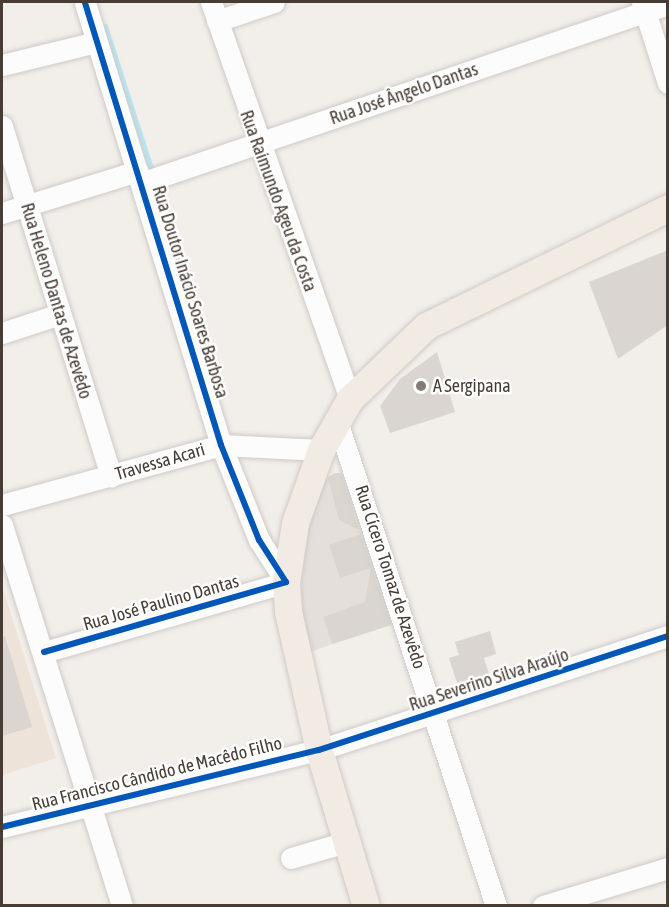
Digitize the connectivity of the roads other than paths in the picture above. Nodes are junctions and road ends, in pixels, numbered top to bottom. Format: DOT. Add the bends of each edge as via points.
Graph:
graph roads {
  1 [pos="85,2"];
  2 [pos="274,2"];
  3 [pos="667,4"];
  4 [pos="644,7"];
  5 [pos="214,11"];
  6 [pos="96,42"];
  7 [pos="2,65"];
  8 [pos="668,83"];
  9 [pos="2,126"];
  10 [pos="257,144"];
  11 [pos="139,177"];
  12 [pos="26,206"];
  13 [pos="668,208"];
  14 [pos="2,213"];
  15 [pos="60,314"];
  16 [pos="2,333"];
  17 [pos="344,410"];
  18 [pos="221,445"];
  19 [pos="321,450"];
  20 [pos="111,476"];
  21 [pos="2,505"];
  22 [pos="2,525"];
  23 [pos="286,582"];
  24 [pos="668,636"];
  25 [pos="44,652"];
  26 [pos="435,715"];
  27 [pos="319,750"];
  28 [pos="90,804"];
  29 [pos="2,827"];
  30 [pos="346,842"];
  31 [pos="291,858"];
  32 [pos="668,868"];
  33 [pos="123,906"];
  34 [pos="366,906"];
  35 [pos="496,906"];
  36 [pos="543,906"];
  1 -- 6 [label="street, Rua Doutor Inácio Soares Barbosa"];
  2 -- 5 [label="street"];
  3 -- 4 [label="street, Rua José Ângelo Dantas"];
  4 -- 8 [label="street"];
  4 -- 10 [label="street, Rua José Ângelo Dantas"];
  5 -- 10 [label="street, Rua Raimundo Ageu da Costa"];
  6 -- 7 [label="street"];
  6 -- 11 [label="street, Rua Doutor Inácio Soares Barbosa"];
  9 -- 12 [label="street, Rua Heleno Dantas de Azevêdo"];
  10 -- 11 [label="street, Rua José Ângelo Dantas"];
  10 -- 17 [label="street, Rua Raimundo Ageu da Costa"];
  11 -- 12 [label="street, Rua José Ângelo Dantas"];
  11 -- 18 [label="street, Rua Doutor Inácio Soares Barbosa"];
  12 -- 14 [label="street, Rua José Ângelo Dantas"];
  12 -- 15 [label="street, Rua Heleno Dantas de Azevêdo"];
  13 -- 17 [label="main road" via="462,304 390,356"];
  15 -- 16 [label="street"];
  15 -- 20 [label="street, Rua Heleno Dantas de Azevêdo"];
  17 -- 19 [label="main road"];
  17 -- 26 [label="street, Rua Cícero Tomaz de Azevêdo"];
  18 -- 19 [label="street, Travessa Acari"];
  18 -- 20 [label="street, Travessa Acari"];
  18 -- 23 [label="street, Rua Doutor Inácio Soares Barbosa" via="259,540"];
  19 -- 23 [label="main road" via="295,523"];
  20 -- 21 [label="street, Travessa Acari"];
  22 -- 25 [label="street"];
  23 -- 25 [label="street, Rua José Paulino Dantas"];
  23 -- 27 [label="main road, Rua Doutor Inácio Soares Barbosa" via="294,653"];
  24 -- 26 [label="street, Rua Severino Silva Araújo"];
  25 -- 28 [label="street"];
  26 -- 27 [label="street, Rua Severino Silva Araújo"];
  26 -- 35 [label="street, Rua Cícero Tomaz de Azevêdo"];
  27 -- 28 [label="street, Rua Francisco Cândido de Macêdo Filho"];
  27 -- 30 [label="main road, Rua Doutor Inácio Soares Barbosa"];
  28 -- 29 [label="street, Rua Francisco Cândido de Macêdo Filho"];
  28 -- 33 [label="street"];
  30 -- 31 [label="street"];
  30 -- 34 [label="main road, Rua Doutor Inácio Soares Barbosa"];
  32 -- 36 [label="street"];
}
